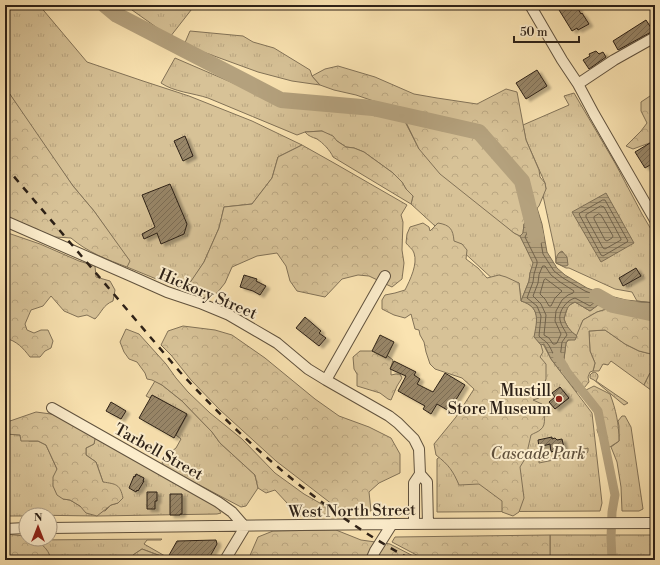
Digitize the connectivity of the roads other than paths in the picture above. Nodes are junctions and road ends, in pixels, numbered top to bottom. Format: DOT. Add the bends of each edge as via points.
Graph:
graph roads {
  1 [pos="530,5"];
  2 [pos="655,37"];
  3 [pos="578,84"];
  4 [pos="655,220"];
  5 [pos="5,221"];
  6 [pos="385,276"];
  7 [pos="326,380"];
  8 [pos="52,408"];
  9 [pos="420,474"];
  10 [pos="655,523"];
  11 [pos="392,524"];
  12 [pos="414,524"];
  13 [pos="428,524"];
  14 [pos="245,527"];
  15 [pos="18,528"];
  16 [pos="58,528"];
  17 [pos="5,529"];
  18 [pos="225,560"];
  19 [pos="371,560"];
  1 -- 3 [label="street"];
  2 -- 3 [label="street"];
  3 -- 4 [label="street"];
  5 -- 7 [label="street, Hickory Street" via="166,292 229,315 277,343 308,369"];
  6 -- 7 [label="street"];
  7 -- 9 [label="street, Hickory Street" via="389,416 407,432 419,449"];
  8 -- 14 [label="street, Tarbell Street" via="218,502 232,512"];
  9 -- 12 [label="street, Hickory Street" via="414,484"];
  9 -- 13 [label="street, Hickory Street" via="427,482"];
  10 -- 13 [label="street, West North Street"];
  11 -- 12 [label="street, West North Street"];
  11 -- 14 [label="street, West North Street"];
  11 -- 19 [label="street"];
  12 -- 13 [label="street, West North Street"];
  14 -- 16 [label="street, West North Street"];
  14 -- 18 [label="street"];
  15 -- 17 [label="street"];
}
